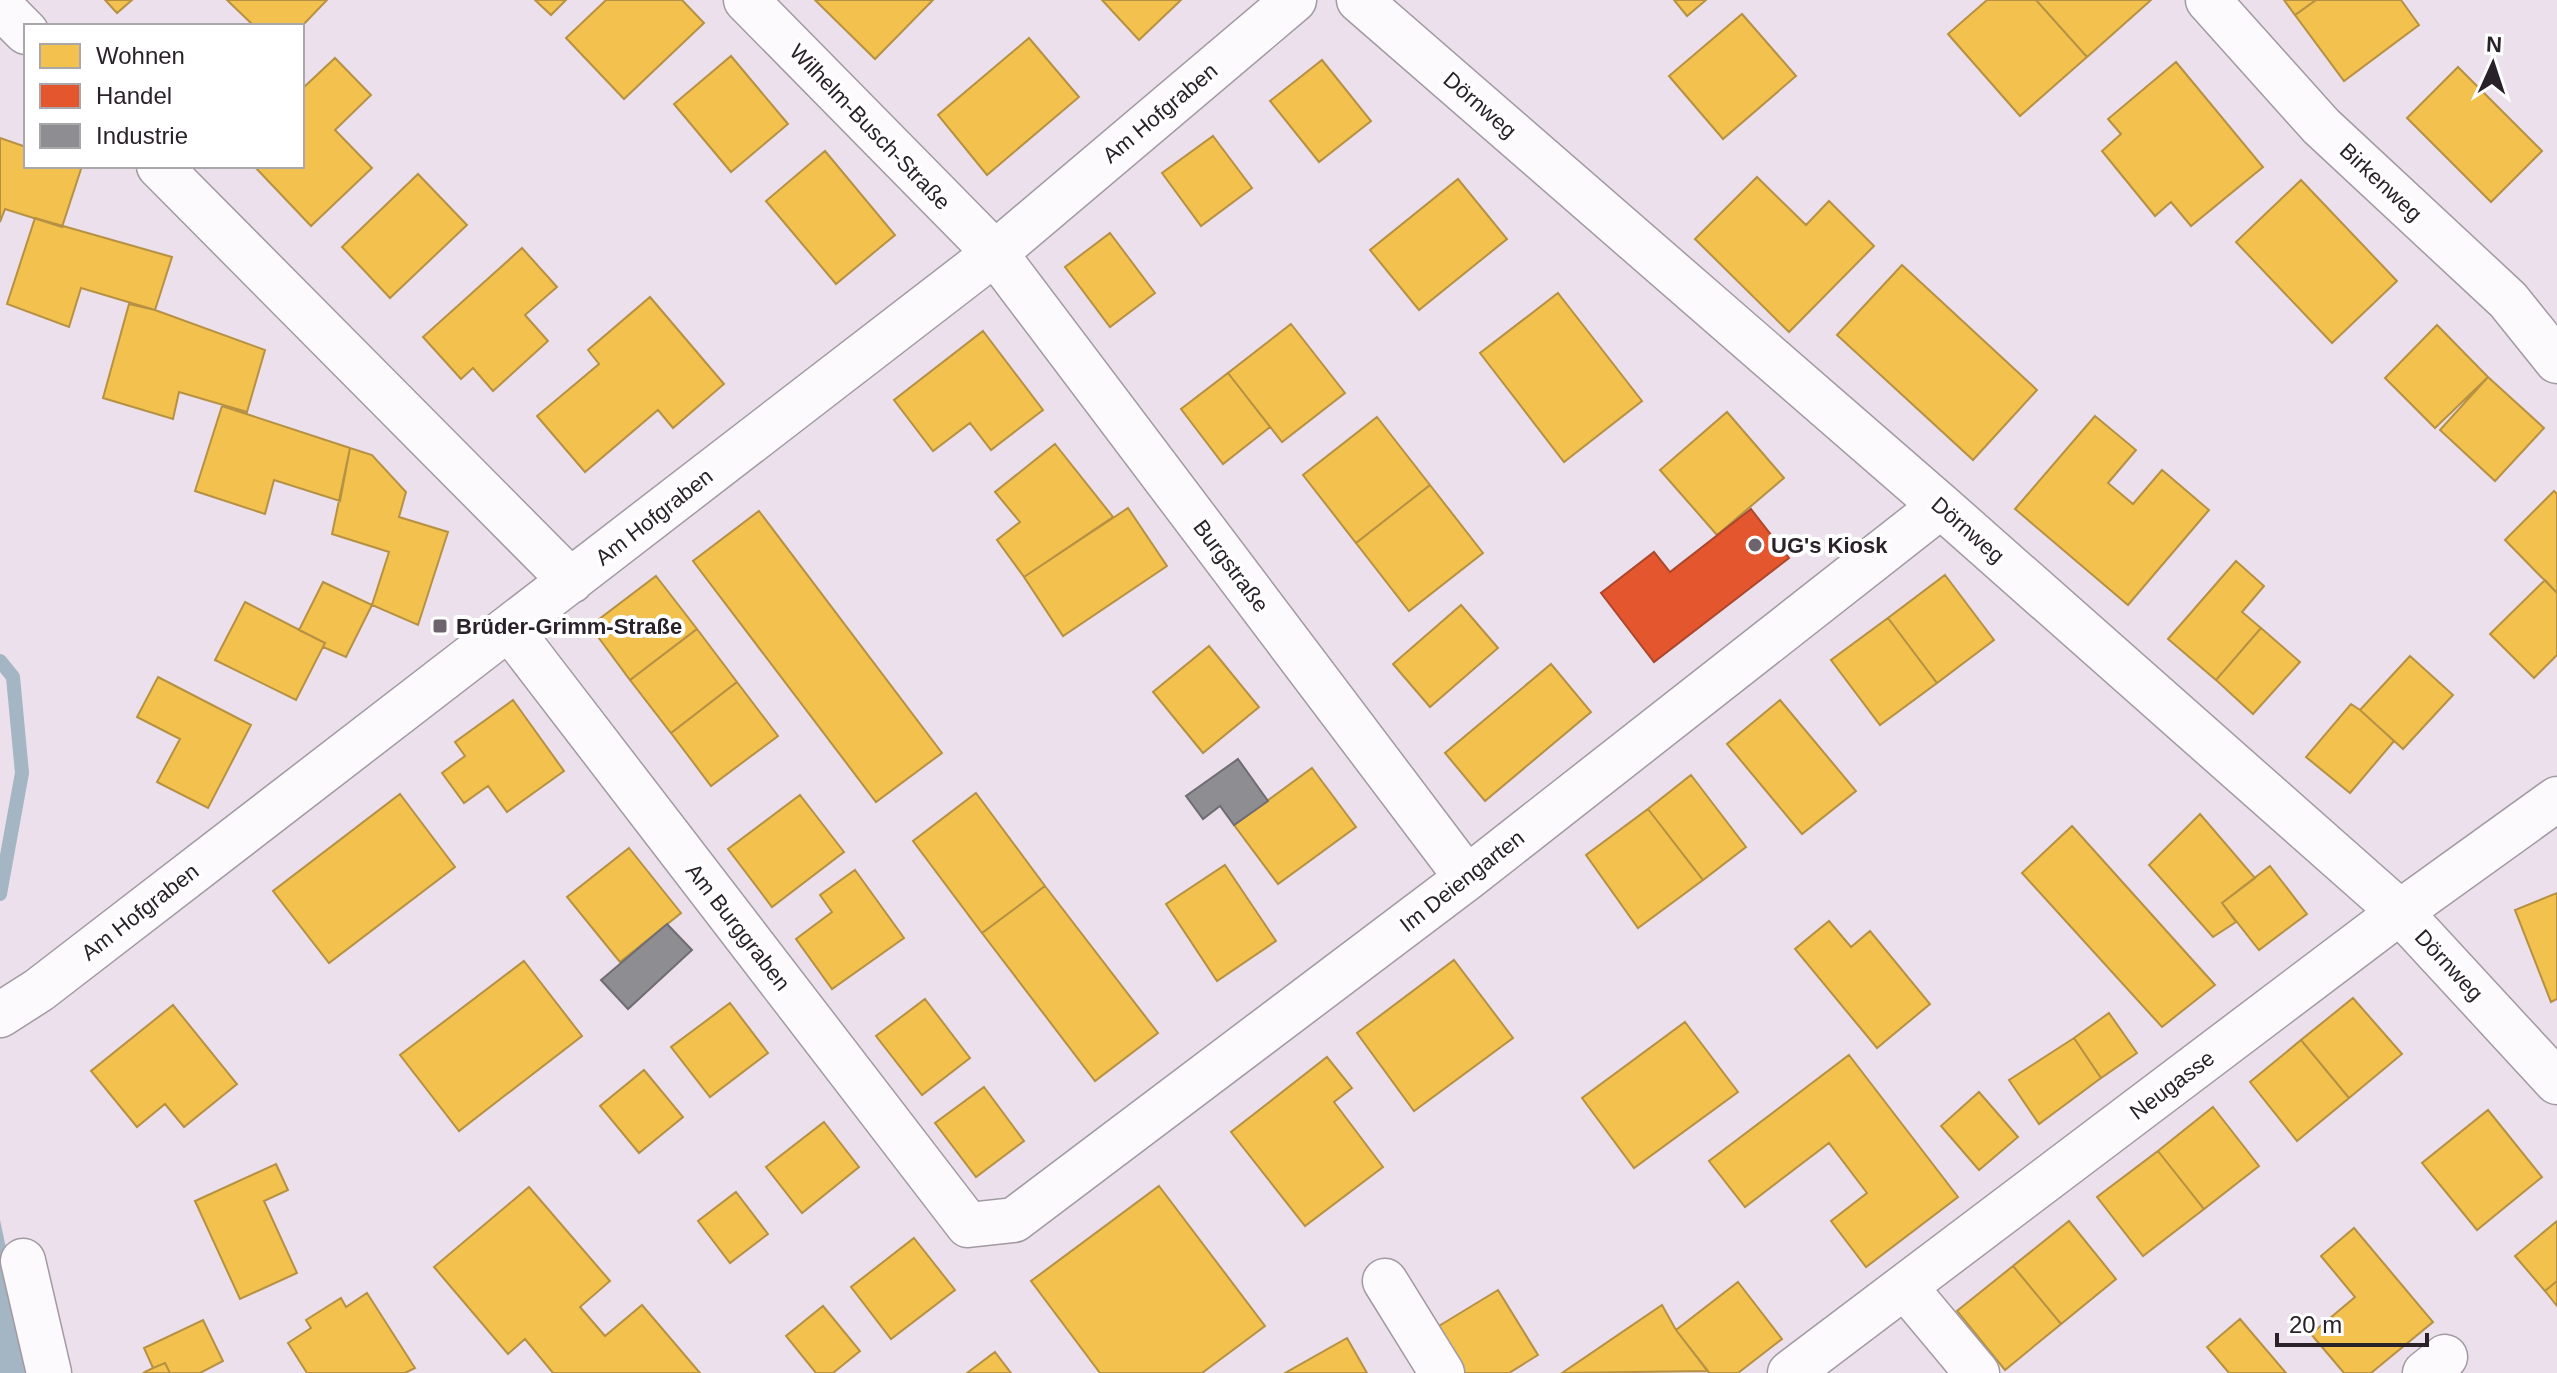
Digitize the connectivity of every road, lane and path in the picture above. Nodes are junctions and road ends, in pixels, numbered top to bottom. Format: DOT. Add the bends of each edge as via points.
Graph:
graph roads {
  1 [pos="746,0"];
  2 [pos="1294,0"];
  3 [pos="1359,0"];
  4 [pos="2208,0"];
  5 [pos="0,6"];
  6 [pos="24,30"];
  7 [pos="161,168"];
  8 [pos="995,253"];
  9 [pos="2557,361"];
  10 [pos="1941,506"];
  11 [pos="571,581"];
  12 [pos="509,628"];
  13 [pos="2557,799"];
  14 [pos="1467,878"];
  15 [pos="2400,912"];
  16 [pos="8,1010"];
  17 [pos="2557,1082"];
  18 [pos="968,1225"];
  19 [pos="23,1261"];
  20 [pos="1385,1281"];
  21 [pos="1905,1287"];
  22 [pos="49,1373"];
  23 [pos="1442,1373"];
  24 [pos="1790,1373"];
  25 [pos="1977,1373"];
  1 -- 8 [label="street, Wilhelm-Busch-Straße"];
  2 -- 8 [label="street, Am Hofgraben"];
  3 -- 10 [label="street, Dörnweg"];
  4 -- 9 [label="street, Birkenweg" via="2321,126 2508,300"];
  5 -- 6 [label="street"];
  7 -- 11 [label="street"];
  8 -- 11 [label="street, Am Hofgraben"];
  8 -- 14 [label="street, Burgstraße"];
  10 -- 14 [label="street, Im Deiengarten"];
  10 -- 15 [label="street, Dörnweg"];
  11 -- 12 [label="street, Am Hofgraben"];
  12 -- 16 [label="street, Am Hofgraben"];
  12 -- 18 [label="street, Am Burggraben"];
  13 -- 15 [label="street, Neugasse"];
  14 -- 18 [label="street, Im Deiengarten" via="1014,1220"];
  15 -- 17 [label="street, Dörnweg"];
  15 -- 21 [label="street, Neugasse"];
  19 -- 22 [label="street"];
  20 -- 23 [label="street"];
  21 -- 24 [label="street, Neugasse"];
  21 -- 25 [label="street"];
}
